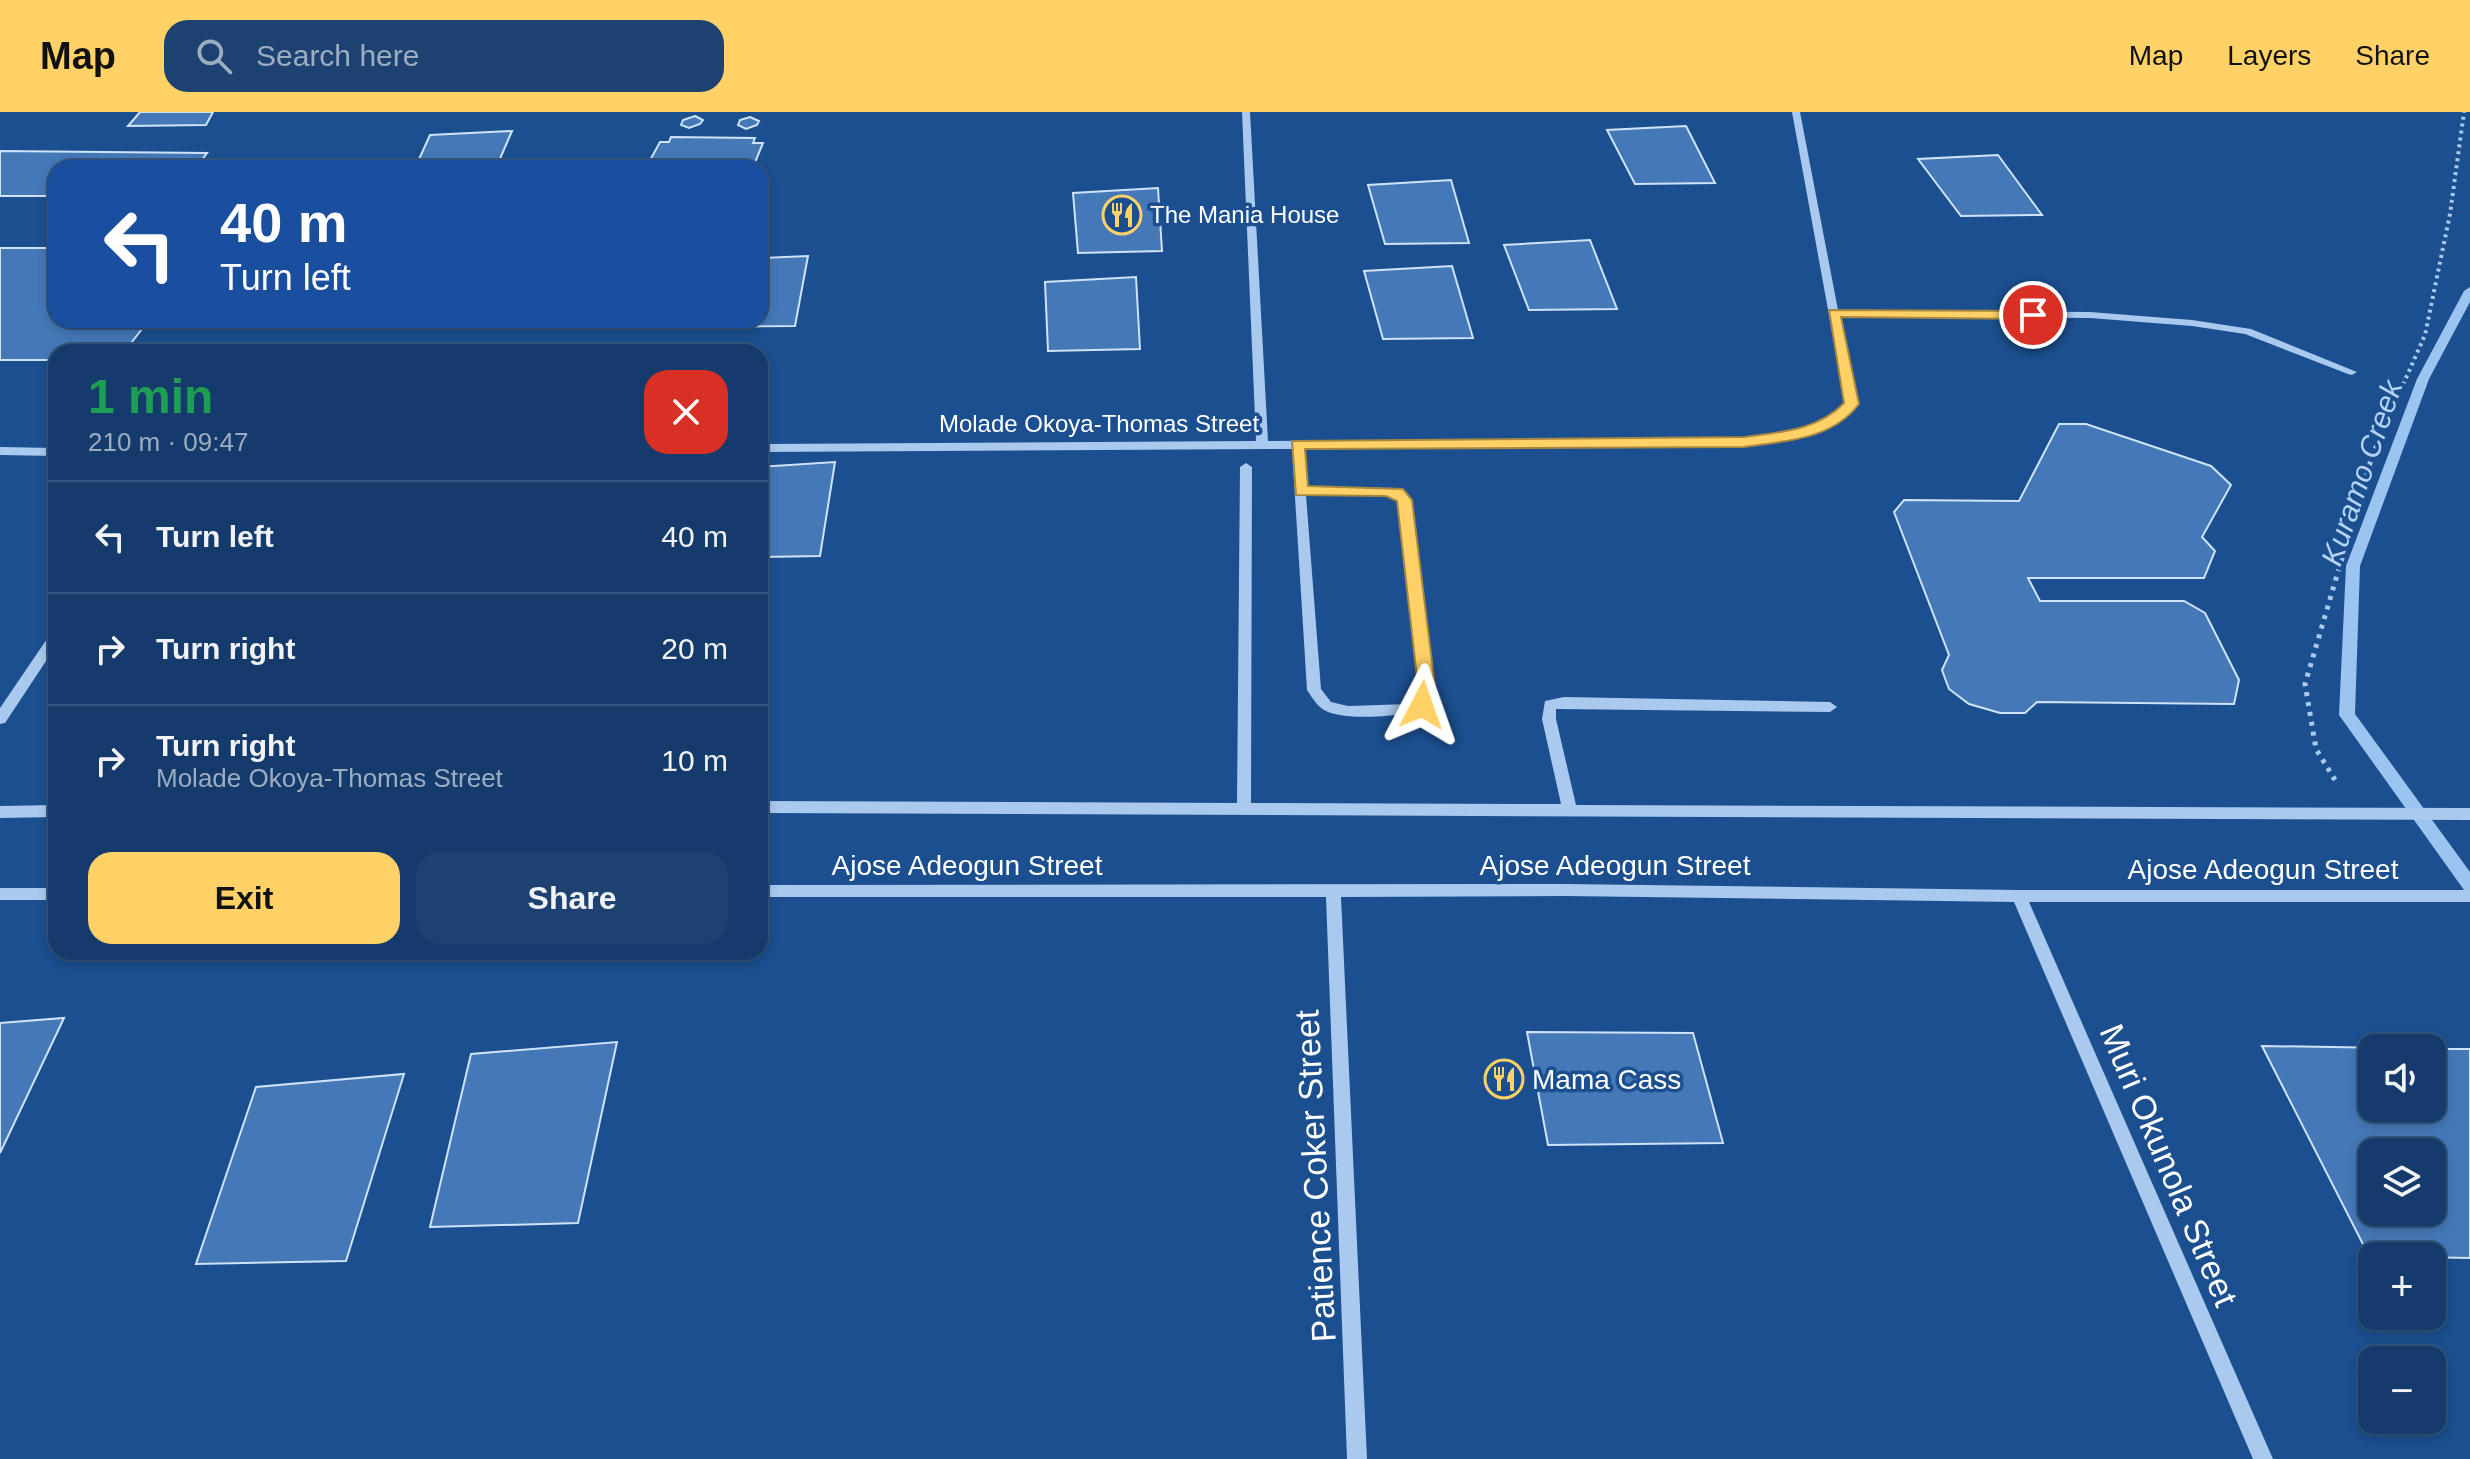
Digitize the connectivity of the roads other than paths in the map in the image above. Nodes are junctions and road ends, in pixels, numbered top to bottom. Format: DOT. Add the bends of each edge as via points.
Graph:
graph roads {
  1 [pos="1246,112"];
  2 [pos="1796,112"];
  3 [pos="1834,313"];
  4 [pos="2352,372"];
  5 [pos="1297,444"];
  6 [pos="1262,445"];
  7 [pos="768,448"];
  8 [pos="0,451"];
  9 [pos="48,452"];
  10 [pos="1246,467"];
  11 [pos="1301,491"];
  12 [pos="48,648"];
  13 [pos="1830,707"];
  14 [pos="0,719"];
  15 [pos="768,807"];
  16 [pos="1244,810"];
  17 [pos="48,811"];
  18 [pos="1570,811"];
  19 [pos="0,812"];
  20 [pos="2470,814"];
  21 [pos="768,891"];
  22 [pos="1333,891"];
  23 [pos="0,894"];
  24 [pos="48,894"];
  25 [pos="2019,896"];
  26 [pos="2470,896"];
  27 [pos="1357,1459"];
  28 [pos="2263,1459"];
  1 -- 6 [label="street"];
  2 -- 3 [label="street, Molade Okoya-Thomas Street"];
  3 -- 4 [label="street" via="2090,315 2192,323 2247,331"];
  3 -- 5 [label="street, Molade Okoya-Thomas Street" via="1851,404 1837,420 1804,433 1744,442"];
  5 -- 6 [label="street, Molade Okoya-Thomas Street"];
  5 -- 11 [label="street"];
  6 -- 7 [label="street, Molade Okoya-Thomas Street"];
  8 -- 9 [label="street"];
  10 -- 16 [label="street"];
  11 -- 11 [label="street" via="1398,492 1404,500 1428,695 1422,705 1348,711 1327,706 1314,690"];
  12 -- 14 [label="street"];
  13 -- 18 [label="street" via="1550,705"];
  15 -- 16 [label="street, Ajose Adeogun Street"];
  16 -- 18 [label="street, Ajose Adeogun Street"];
  17 -- 19 [label="street"];
  18 -- 20 [label="street, Ajose Adeogun Street"];
  21 -- 22 [label="street, Ajose Adeogun Street"];
  22 -- 25 [label="street, Ajose Adeogun Street"];
  22 -- 27 [label="street, Patience Coker Street"];
  23 -- 24 [label="street"];
  25 -- 26 [label="street, Ajose Adeogun Street"];
  25 -- 28 [label="street, Muri Okunola Street"];
}
